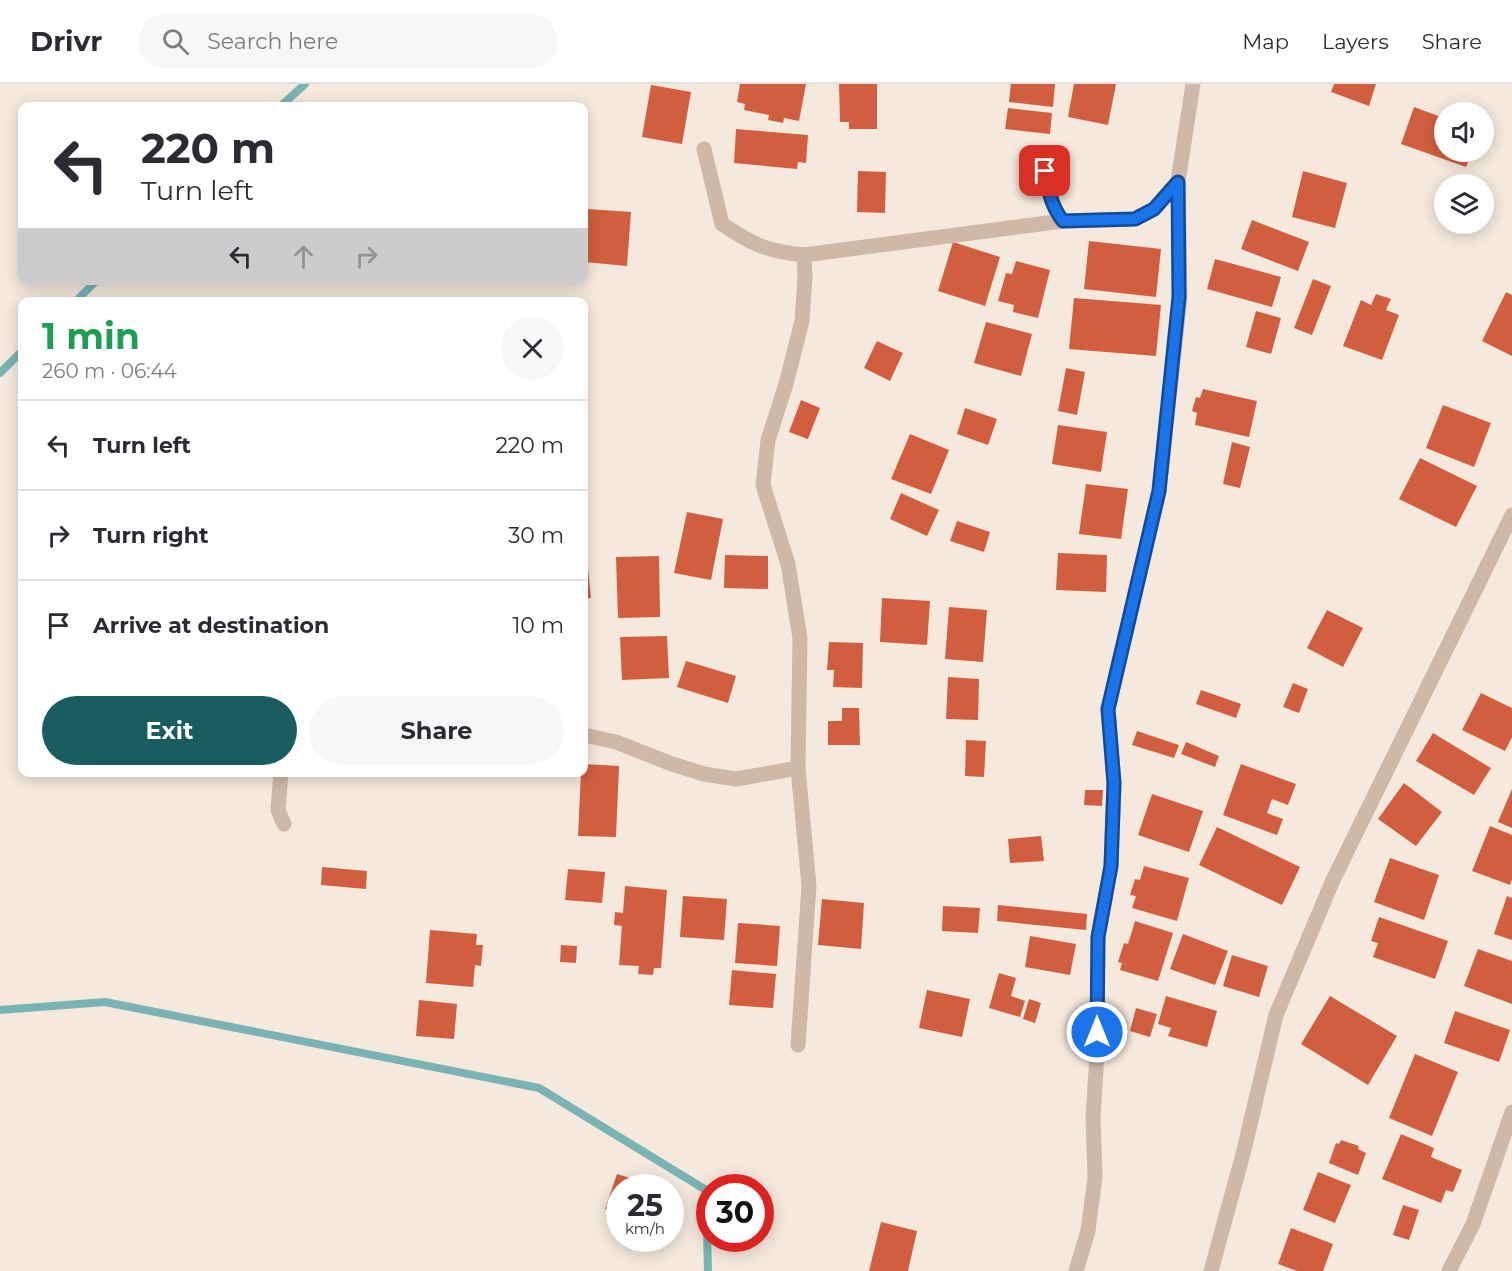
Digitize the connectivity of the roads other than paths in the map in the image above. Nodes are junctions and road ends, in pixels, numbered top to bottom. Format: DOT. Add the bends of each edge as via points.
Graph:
graph roads {
  1 [pos="1193,84"];
  2 [pos="704,149"];
  3 [pos="1045,171"];
  4 [pos="1178,182"];
  5 [pos="1063,221"];
  6 [pos="804,255"];
  7 [pos="1512,515"];
  8 [pos="588,736"];
  9 [pos="798,768"];
  10 [pos="281,777"];
  11 [pos="284,824"];
  12 [pos="798,1045"];
  13 [pos="1512,1112"];
  14 [pos="1076,1271"];
  15 [pos="1211,1271"];
  16 [pos="1449,1271"];
  1 -- 4 [label="street"];
  2 -- 6 [label="street" via="722,224 772,251"];
  3 -- 5 [label="street" via="1050,196"];
  4 -- 5 [label="street" via="1154,209 1135,219"];
  4 -- 14 [label="street" via="1179,297 1159,491 1108,709 1114,783 1111,866 1098,937 1095,1177 1088,1231"];
  5 -- 6 [label="street"];
  6 -- 9 [label="street" via="802,321 768,440 763,485 788,564 800,638"];
  7 -- 15 [label="street" via="1333,880 1276,1015"];
  8 -- 9 [label="street" via="704,774 735,779"];
  9 -- 12 [label="street" via="809,886"];
  10 -- 11 [label="street" via="278,810"];
  13 -- 16 [label="street" via="1473,1224"];
}
